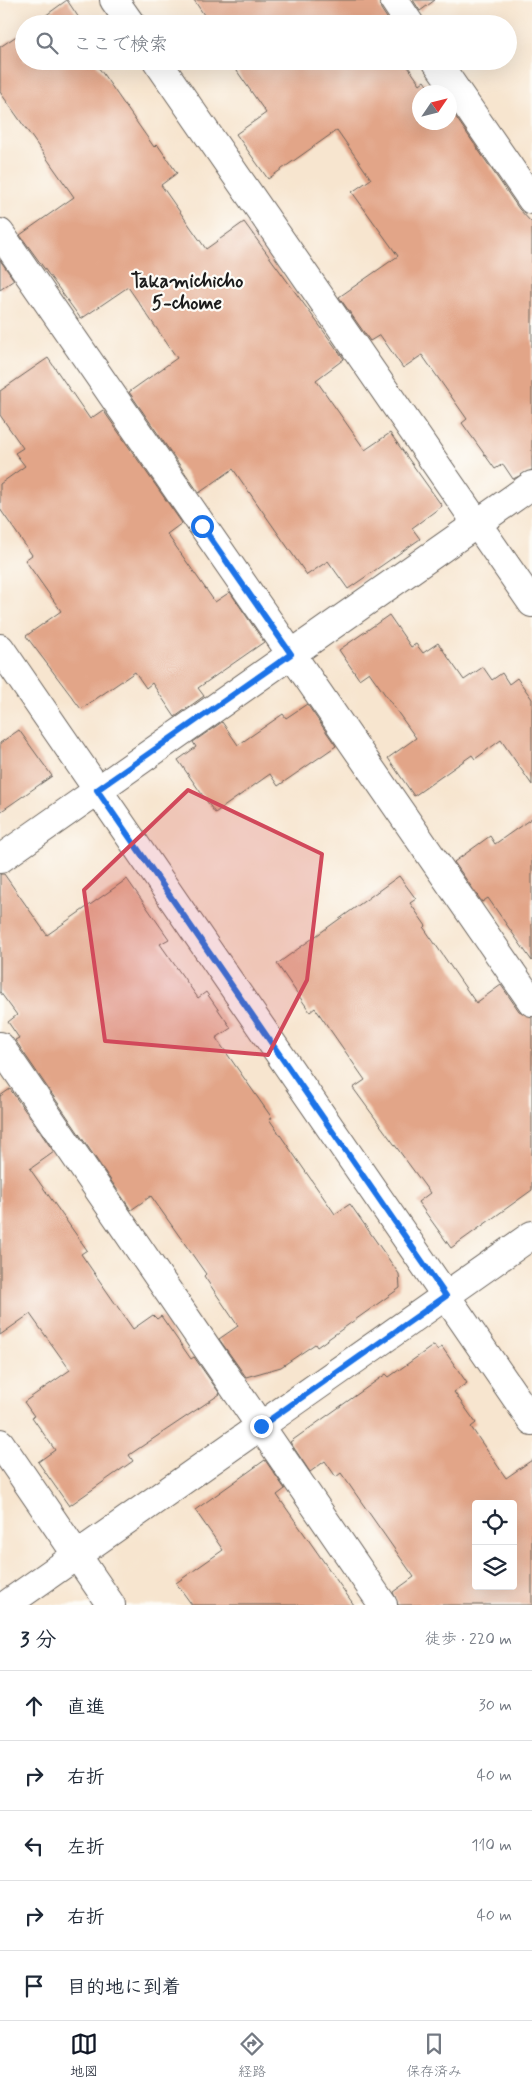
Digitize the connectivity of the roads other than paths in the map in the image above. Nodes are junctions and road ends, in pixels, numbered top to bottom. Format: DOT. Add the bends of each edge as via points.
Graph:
graph roads {
  1 [pos="114,0"];
  2 [pos="394,0"];
  3 [pos="125,15"];
  4 [pos="404,15"];
  5 [pos="163,70"];
  6 [pos="442,70"];
  7 [pos="532,200"];
  8 [pos="0,233"];
  9 [pos="532,485"];
  10 [pos="477,524"];
  11 [pos="532,603"];
  12 [pos="0,648"];
  13 [pos="291,654"];
  14 [pos="97,790"];
  15 [pos="0,859"];
  16 [pos="532,1002"];
  17 [pos="0,1046"];
  18 [pos="532,1235"];
  19 [pos="446,1296"];
  20 [pos="532,1421"];
  21 [pos="261,1426"];
  22 [pos="0,1443"];
  23 [pos="77,1555"];
  24 [pos="6,1605"];
  25 [pos="112,1605"];
  26 [pos="383,1605"];
  1 -- 3 [label="street"];
  2 -- 4 [label="street"];
  5 -- 10 [label="street"];
  6 -- 7 [label="street"];
  8 -- 13 [label="street"];
  9 -- 10 [label="street"];
  10 -- 11 [label="street"];
  10 -- 13 [label="street"];
  12 -- 14 [label="street"];
  13 -- 14 [label="street"];
  13 -- 16 [label="street"];
  14 -- 15 [label="street"];
  14 -- 19 [label="street"];
  17 -- 21 [label="street"];
  18 -- 19 [label="street"];
  19 -- 20 [label="street"];
  19 -- 21 [label="street"];
  21 -- 23 [label="street"];
  21 -- 26 [label="street"];
  22 -- 23 [label="street"];
  23 -- 24 [label="street"];
  23 -- 25 [label="street"];
}
